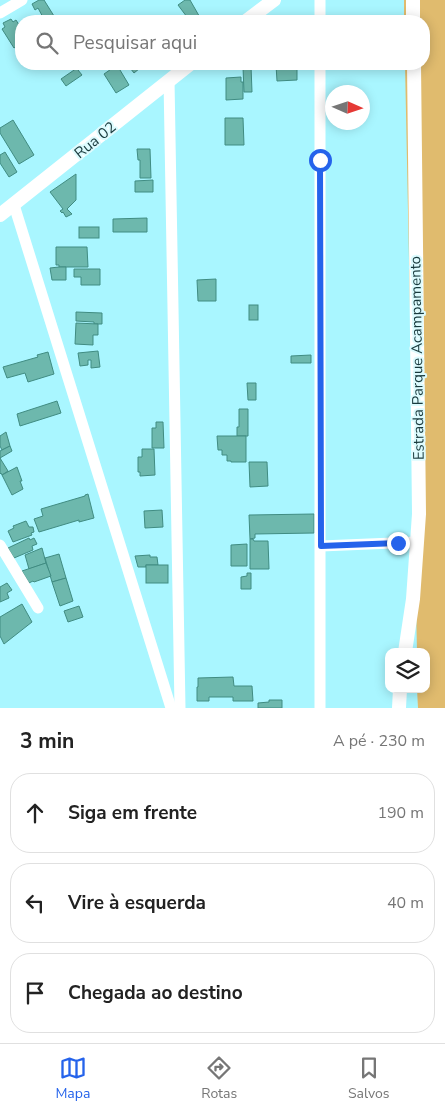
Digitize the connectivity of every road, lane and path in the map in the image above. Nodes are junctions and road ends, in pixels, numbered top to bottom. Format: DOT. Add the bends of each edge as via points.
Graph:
graph roads {
  1 [pos="22,0"];
  2 [pos="274,0"];
  3 [pos="320,0"];
  4 [pos="413,0"];
  5 [pos="0,13"];
  6 [pos="254,15"];
  7 [pos="320,15"];
  8 [pos="413,15"];
  9 [pos="182,70"];
  10 [pos="320,70"];
  11 [pos="414,70"];
  12 [pos="168,80"];
  13 [pos="14,205"];
  14 [pos="0,216"];
  15 [pos="417,542"];
  16 [pos="0,546"];
  17 [pos="321,546"];
  18 [pos="38,608"];
  19 [pos="406,648"];
  20 [pos="400,693"];
  21 [pos="171,708"];
  22 [pos="180,708"];
  23 [pos="320,708"];
  24 [pos="399,708"];
  1 -- 5 [label="street"];
  2 -- 6 [label="street"];
  3 -- 7 [label="street"];
  4 -- 8 [label="street"];
  9 -- 12 [label="street, Rua 02"];
  10 -- 17 [label="street"];
  11 -- 15 [label="street, Estrada Parque Acampamento"];
  12 -- 13 [label="street, Rua 02"];
  12 -- 22 [label="street"];
  13 -- 14 [label="street, Rua 02"];
  13 -- 21 [label="street"];
  15 -- 17 [label="street"];
  15 -- 19 [label="street, Estrada Parque Acampamento"];
  16 -- 18 [label="street"];
  17 -- 23 [label="street"];
  20 -- 24 [label="street"];
}
